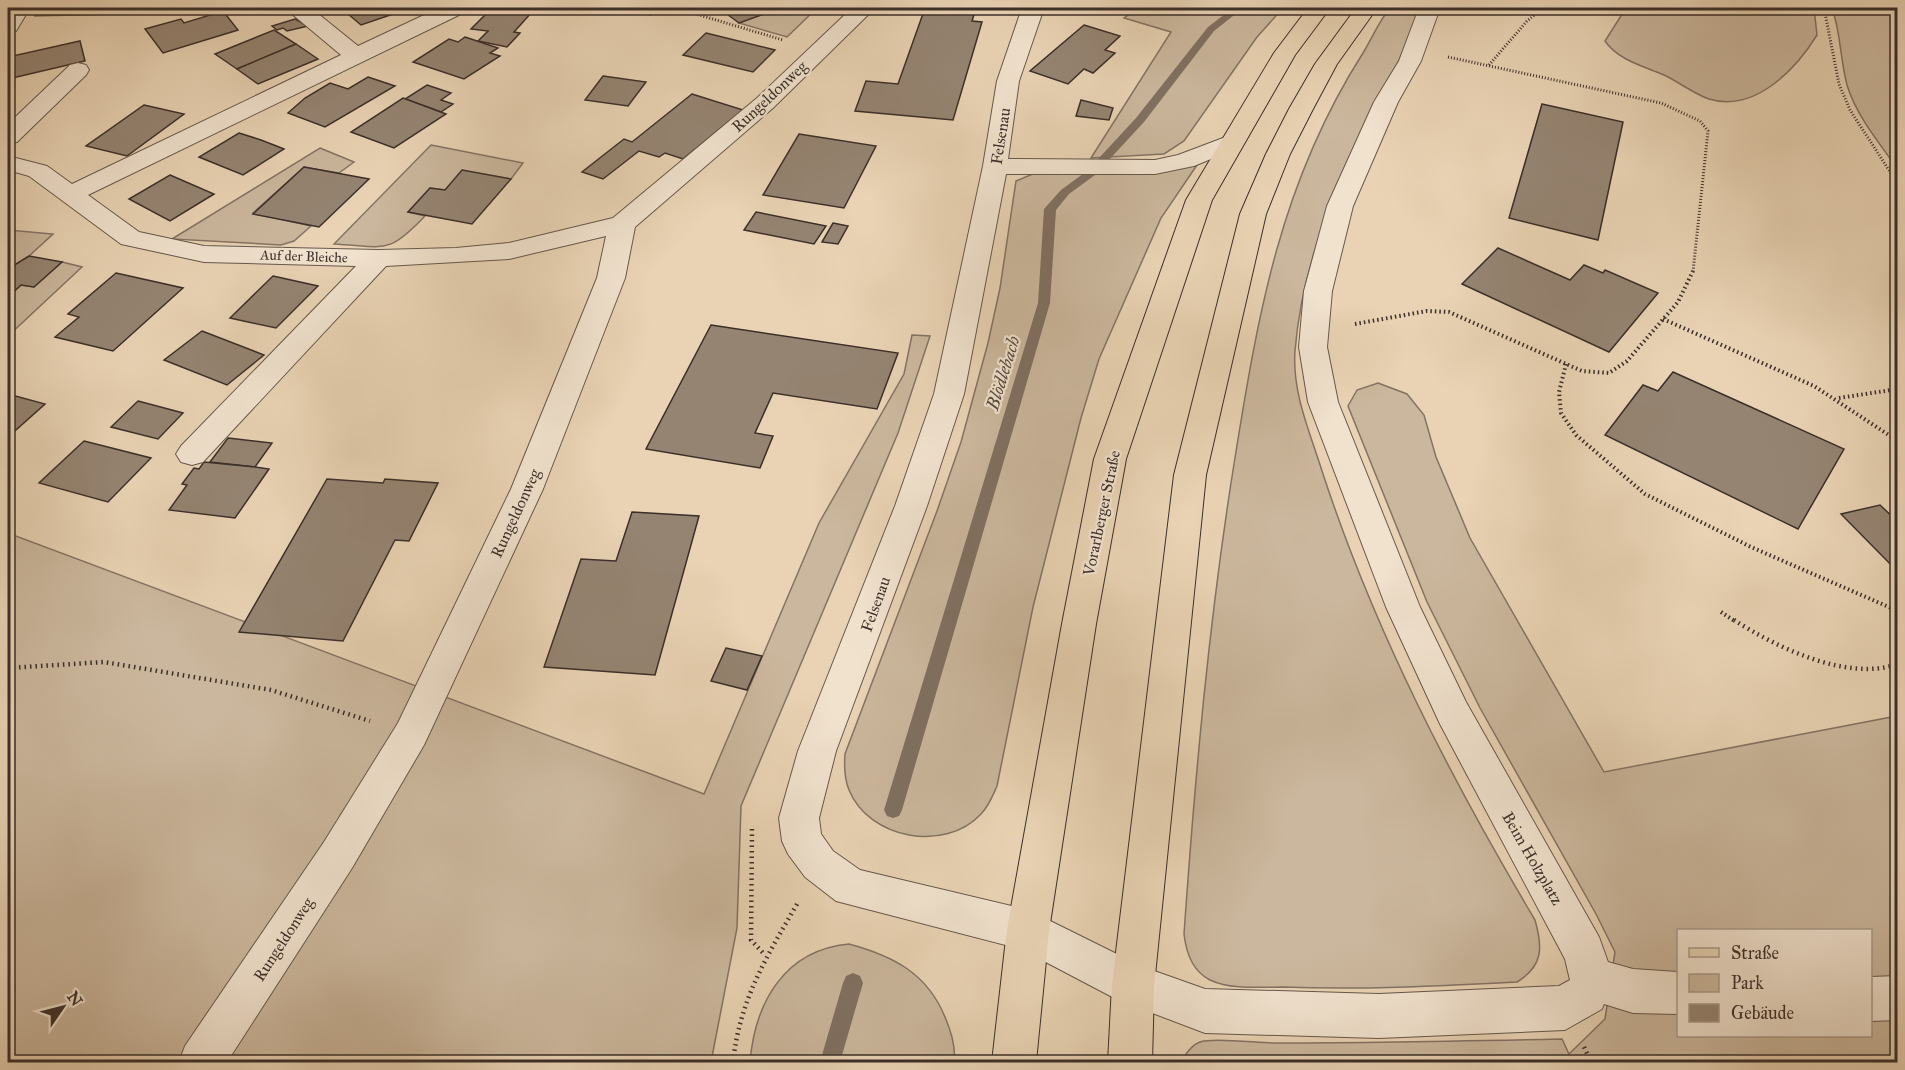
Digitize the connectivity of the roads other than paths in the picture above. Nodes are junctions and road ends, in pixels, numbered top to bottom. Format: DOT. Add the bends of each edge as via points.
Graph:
graph roads {
  1 [pos="19,8"];
  2 [pos="455,8"];
  3 [pos="864,8"];
  4 [pos="1033,8"];
  5 [pos="1319,8"];
  6 [pos="1366,8"];
  7 [pos="1430,8"];
  8 [pos="300,9"];
  9 [pos="8,26"];
  10 [pos="357,57"];
  11 [pos="78,70"];
  12 [pos="8,137"];
  13 [pos="1231,142"];
  14 [pos="8,163"];
  15 [pos="995,166"];
  16 [pos="71,194"];
  17 [pos="622,224"];
  18 [pos="379,258"];
  19 [pos="192,454"];
  20 [pos="1028,930"];
  21 [pos="1592,979"];
  22 [pos="1132,985"];
  23 [pos="1677,993"];
  24 [pos="1898,998"];
  25 [pos="1872,999"];
  26 [pos="201,1062"];
  27 [pos="1014,1062"];
  28 [pos="1130,1062"];
  1 -- 9 [label="street"];
  2 -- 10 [label="street"];
  3 -- 17 [label="street, Rungeldonweg" via="765,103"];
  4 -- 15 [label="street, Felsenau" via="1008,81"];
  5 -- 13 [label="main road, Vorarlberger Straße" via="1285,53"];
  6 -- 22 [label="main road" via="1326,64 1301,109 1253,214 1190,475"];
  7 -- 21 [label="street, Beim Holzplatz" via="1415,50 1386,102 1340,206 1318,291 1313,347 1323,402 1403,607 1453,713 1571,924"];
  8 -- 10 [label="street"];
  10 -- 16 [label="street"];
  11 -- 12 [label="street"];
  13 -- 15 [label="street" via="1178,163 1139,167"];
  13 -- 20 [label="main road, Vorarlberger Straße" via="1199,200 1110,459"];
  14 -- 16 [label="street, Auf der Bleiche" via="38,171"];
  15 -- 20 [label="street, Felsenau" via="949,394 911,506 817,751 799,819 802,841 819,864 850,886"];
  16 -- 18 [label="street, Auf der Bleiche" via="130,238 186,251"];
  17 -- 18 [label="street, Auf der Bleiche" via="509,251"];
  17 -- 26 [label="street, Rungeldonweg" via="611,278 568,388 526,489 411,734 338,855"];
  18 -- 19 [label="street"];
  20 -- 22 [label="street, Felsenau"];
  20 -- 27 [label="main road, Vorarlberger Straße"];
  21 -- 22 [label="street" via="1587,994 1565,1008 1379,1016 1206,1011"];
  21 -- 23 [label="street" via="1633,991"];
  22 -- 28 [label="main road"];
  24 -- 25 [label="street"];
}
